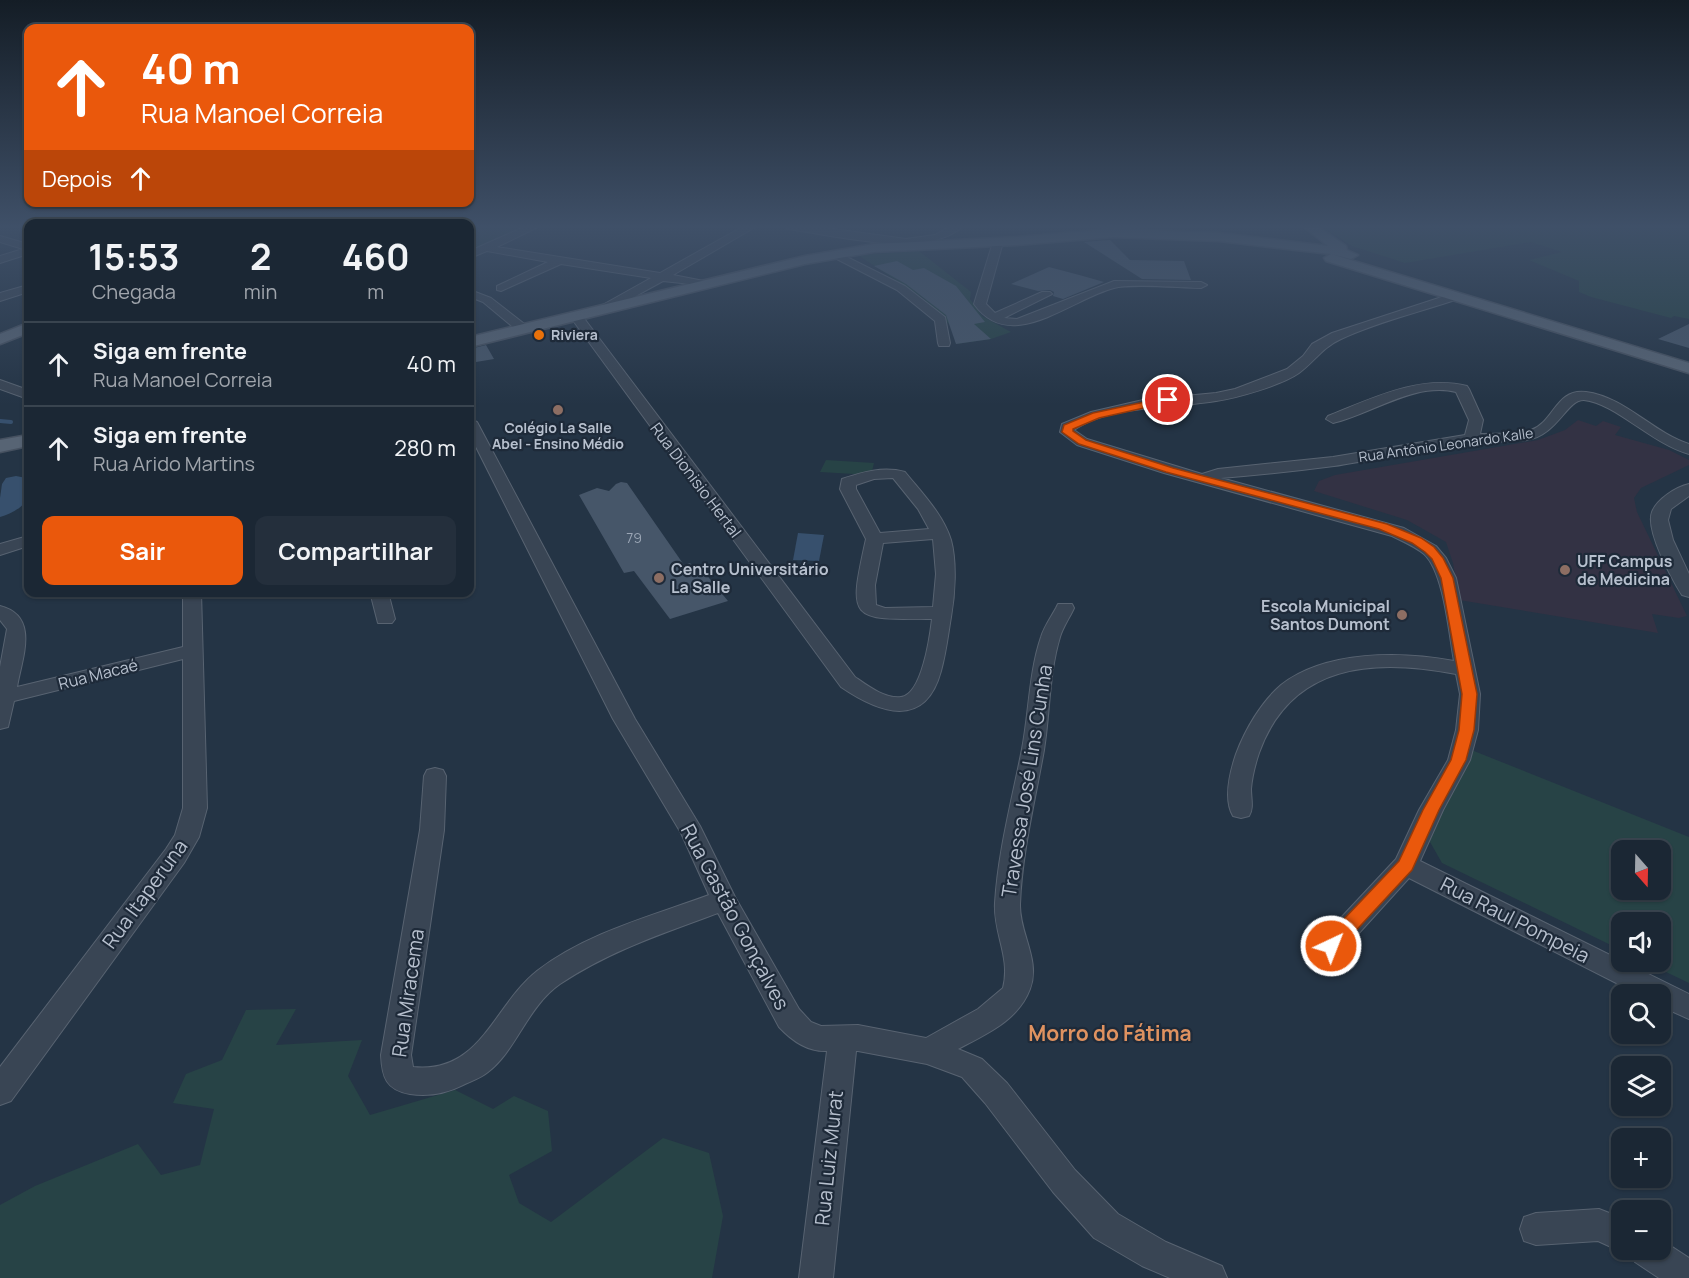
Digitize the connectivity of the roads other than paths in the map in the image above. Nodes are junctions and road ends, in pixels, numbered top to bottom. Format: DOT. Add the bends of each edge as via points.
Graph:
graph roads {
  1 [pos="506,286"];
  2 [pos="645,286"];
  3 [pos="698,286"];
  4 [pos="896,286"];
  5 [pos="985,286"];
  6 [pos="1110,286"];
  7 [pos="1419,286"];
  8 [pos="1451,286"];
  9 [pos="501,288"];
  10 [pos="24,289"];
  11 [pos="1046,294"];
  12 [pos="474,295"];
  13 [pos="0,297"];
  14 [pos="1454,297"];
  15 [pos="603,309"];
  16 [pos="576,316"];
  17 [pos="994,318"];
  18 [pos="523,329"];
  19 [pos="24,330"];
  20 [pos="0,339"];
  21 [pos="474,341"];
  22 [pos="944,343"];
  23 [pos="1689,359"];
  24 [pos="1689,369"];
  25 [pos="0,384"];
  26 [pos="24,393"];
  27 [pos="1333,419"];
  28 [pos="474,430"];
  29 [pos="1471,439"];
  30 [pos="24,442"];
  31 [pos="0,446"];
  32 [pos="1686,449"];
  33 [pos="1250,482"];
  34 [pos="1689,489"];
  35 [pos="939,533"];
  36 [pos="875,539"];
  37 [pos="24,542"];
  38 [pos="0,550"];
  39 [pos="1689,591"];
  40 [pos="192,597"];
  41 [pos="380,597"];
  42 [pos="1065,608"];
  43 [pos="0,612"];
  44 [pos="943,613"];
  45 [pos="385,619"];
  46 [pos="192,651"];
  47 [pos="1465,670"];
  48 [pos="4,697"];
  49 [pos="0,722"];
  50 [pos="435,776"];
  51 [pos="1241,810"];
  52 [pos="1406,865"];
  53 [pos="724,900"];
  54 [pos="1331,946"];
  55 [pos="1689,1007"];
  56 [pos="843,1038"];
  57 [pos="927,1052"];
  58 [pos="0,1091"];
  59 [pos="1536,1229"];
  60 [pos="1611,1230"];
  61 [pos="1662,1260"];
  62 [pos="816,1278"];
  63 [pos="1210,1278"];
  64 [pos="1689,1278"];
  1 -- 9 [label="street"];
  2 -- 15 [label="street"];
  3 -- 15 [label="main road"];
  4 -- 22 [label="street" via="941,320"];
  5 -- 17 [label="street" via="980,303"];
  6 -- 17 [label="street" via="1019,323 1008,324"];
  7 -- 14 [label="main road"];
  8 -- 23 [label="main road"];
  10 -- 13 [label="street"];
  11 -- 17 [label="street"];
  12 -- 18 [label="street" via="487,300"];
  14 -- 24 [label="main road"];
  14 -- 33 [label="street" via="1336,336 1317,347 1292,372 1239,392 1143,404 1096,415 1067,427 1067,432 1082,442 1205,479"];
  15 -- 16 [label="main road"];
  16 -- 18 [label="main road"];
  16 -- 44 [label="street, Rua Dionisio Hertal" via="848,682 876,699 897,704 922,695"];
  18 -- 21 [label="main road"];
  19 -- 20 [label="main road"];
  25 -- 26 [label="street"];
  27 -- 29 [label="street" via="1416,390 1450,386 1462,389 1476,420"];
  28 -- 53 [label="street, Rua Gastão Gonçalves" via="624,719 692,832"];
  29 -- 32 [label="street, Rua Antônio Leonardo Kalle" via="1532,435 1552,423 1570,398 1585,396 1601,400"];
  29 -- 33 [label="street, Rua Antônio Leonardo Kalle" via="1313,464"];
  30 -- 31 [label="main road"];
  33 -- 47 [label="street" via="1408,536 1430,550 1447,578"];
  34 -- 39 [label="street" via="1660,511 1659,522"];
  35 -- 36 [label="street"];
  35 -- 36 [label="street, Rua Dionisio Hertal" via="894,473 848,482 861,517"];
  35 -- 44 [label="street, Rua Dionisio Hertal" via="945,553"];
  36 -- 44 [label="street" via="866,583 867,609 883,614"];
  37 -- 38 [label="street"];
  40 -- 46 [label="street, Rua Itaperuna"];
  41 -- 45 [label="street"];
  42 -- 57 [label="street, Travessa José Lins Cunha" via="1051,635 1046,656 1010,881 1008,916 1017,948 1017,985 1001,1012"];
  43 -- 48 [label="street" via="13,620 17,628"];
  46 -- 48 [label="street, Rua Macaé"];
  46 -- 58 [label="street, Rua Itaperuna" via="195,808 187,837"];
  47 -- 51 [label="street" via="1383,659 1310,676 1282,696 1252,741 1238,790"];
  47 -- 52 [label="street" via="1470,694 1459,760"];
  48 -- 49 [label="street"];
  50 -- 53 [label="street, Rua Miracema" via="432,830 396,1055 397,1073 408,1080 447,1078 478,1063 530,993 571,963 601,946"];
  52 -- 54 [label="street"];
  52 -- 55 [label="street, Rua Raul Pompeia"];
  53 -- 56 [label="street, Rua Gastão Gonçalves" via="789,1018 801,1031 819,1039"];
  56 -- 57 [label="street, Rua Gastão Gonçalves"];
  56 -- 62 [label="street, Rua Luiz Murat"];
  57 -- 63 [label="street, Rua Gastão Gonçalves" via="966,1065 981,1076 1064,1181 1106,1226 1154,1254"];
  59 -- 60 [label="street" via="1599,1225"];
  61 -- 64 [label="street"];
}
